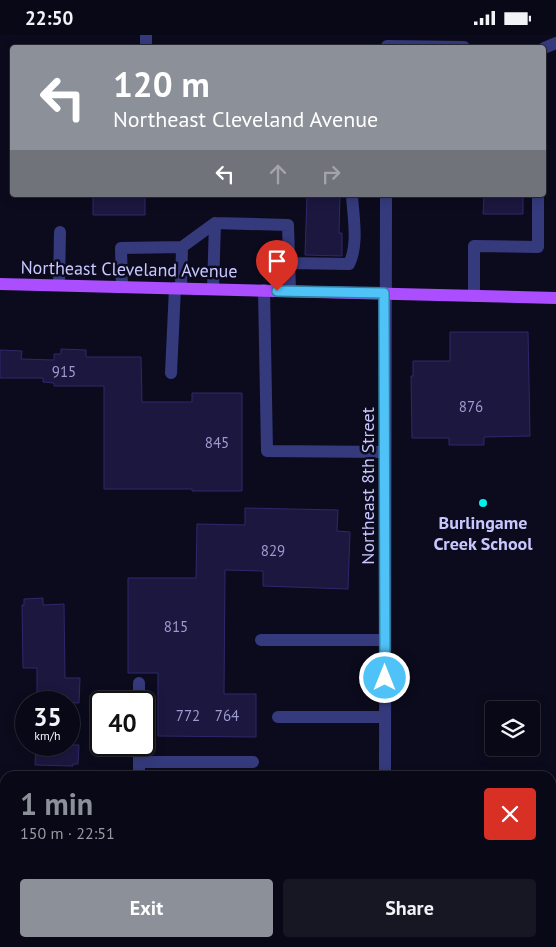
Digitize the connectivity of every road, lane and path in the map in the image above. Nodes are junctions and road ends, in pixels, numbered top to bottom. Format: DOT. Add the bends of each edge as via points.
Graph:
graph roads {
  1 [pos="387,43"];
  2 [pos="426,45"];
  3 [pos="352,197"];
  4 [pos="386,197"];
  5 [pos="538,197"];
  6 [pos="215,223"];
  7 [pos="60,232"];
  8 [pos="182,247"];
  9 [pos="289,263"];
  10 [pos="0,284"];
  11 [pos="59,285"];
  12 [pos="122,287"];
  13 [pos="178,288"];
  14 [pos="213,289"];
  15 [pos="264,290"];
  16 [pos="290,291"];
  17 [pos="384,293"];
  18 [pos="474,296"];
  19 [pos="556,298"];
  20 [pos="171,373"];
  21 [pos="385,452"];
  22 [pos="385,639"];
  23 [pos="261,640"];
  24 [pos="139,683"];
  25 [pos="139,691"];
  26 [pos="278,717"];
  27 [pos="385,717"];
  28 [pos="139,756"];
  29 [pos="139,762"];
  30 [pos="253,762"];
  31 [pos="139,771"];
  32 [pos="386,771"];
  1 -- 2 [label="street"];
  3 -- 9 [label="street" via="354,242 349,264"];
  4 -- 17 [label="street, Northeast 8th Street"];
  5 -- 18 [label="street" via="538,247 474,246"];
  6 -- 8 [label="street"];
  6 -- 9 [label="street" via="288,225"];
  6 -- 14 [label="street"];
  7 -- 11 [label="street"];
  8 -- 12 [label="street" via="121,248"];
  8 -- 13 [label="street"];
  9 -- 16 [label="street"];
  10 -- 11 [label="main road, Northeast Cleveland Avenue"];
  11 -- 12 [label="main road, Northeast Cleveland Avenue"];
  12 -- 13 [label="main road, Northeast Cleveland Avenue"];
  13 -- 14 [label="main road, Northeast Cleveland Avenue"];
  13 -- 20 [label="street"];
  14 -- 15 [label="main road, Northeast Cleveland Avenue"];
  15 -- 16 [label="main road, Northeast Cleveland Avenue"];
  15 -- 21 [label="street" via="266,451"];
  16 -- 17 [label="main road, Northeast Cleveland Avenue"];
  17 -- 18 [label="main road, Northeast Cleveland Avenue"];
  17 -- 21 [label="street, Northeast 8th Street"];
  18 -- 19 [label="main road, Northeast Cleveland Avenue"];
  21 -- 22 [label="street, Northeast 8th Street"];
  22 -- 23 [label="street"];
  22 -- 27 [label="street, Northeast 8th Street"];
  24 -- 25 [label="street"];
  26 -- 27 [label="street"];
  27 -- 32 [label="street, Northeast 8th Street"];
  28 -- 29 [label="street"];
  29 -- 30 [label="street"];
  29 -- 31 [label="street"];
}
